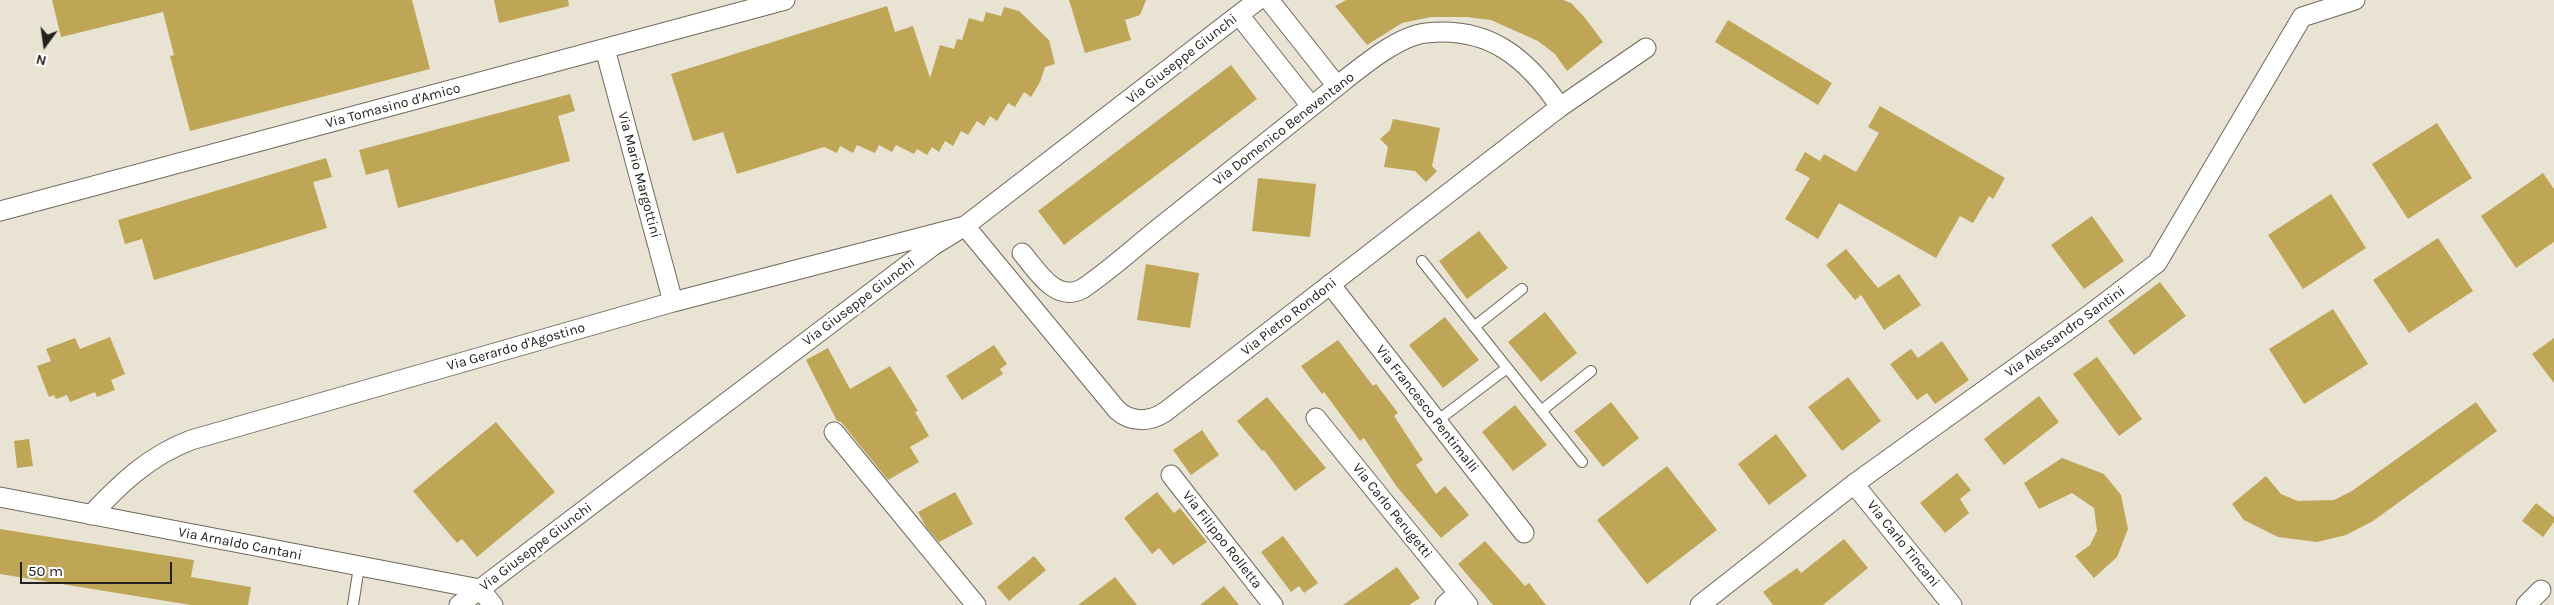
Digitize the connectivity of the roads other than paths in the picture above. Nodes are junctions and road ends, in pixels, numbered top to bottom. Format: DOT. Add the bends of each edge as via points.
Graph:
graph roads {
  1 [pos="785,0"];
  2 [pos="1258,0"];
  3 [pos="1269,0"];
  4 [pos="2355,0"];
  5 [pos="1239,15"];
  6 [pos="1646,48"];
  7 [pos="605,49"];
  8 [pos="1337,86"];
  9 [pos="1311,106"];
  10 [pos="1560,106"];
  11 [pos="0,211"];
  12 [pos="965,226"];
  13 [pos="1022,253"];
  14 [pos="1422,261"];
  15 [pos="1330,284"];
  16 [pos="1522,289"];
  17 [pos="673,302"];
  18 [pos="1474,327"];
  19 [pos="1507,368"];
  20 [pos="1590,370"];
  21 [pos="1541,411"];
  22 [pos="1316,418"];
  23 [pos="1437,421"];
  24 [pos="834,432"];
  25 [pos="1582,462"];
  26 [pos="1171,474"];
  27 [pos="1854,484"];
  28 [pos="0,498"];
  29 [pos="91,515"];
  30 [pos="1524,533"];
  31 [pos="359,567"];
  32 [pos="480,589"];
  33 [pos="2541,590"];
  34 [pos="1457,601"];
  35 [pos="1712,601"];
  36 [pos="353,605"];
  37 [pos="459,605"];
  38 [pos="493,605"];
  39 [pos="976,605"];
  40 [pos="1273,605"];
  41 [pos="1952,605"];
  42 [pos="2526,605"];
  1 -- 7 [label="street, Via Tomasino d'Amico"];
  2 -- 5 [label="street, Via Giuseppe Giunchi"];
  3 -- 8 [label="street"];
  4 -- 27 [label="street, Via Alessandro Santini" via="2302,17 2157,263 2089,316"];
  5 -- 9 [label="street"];
  5 -- 12 [label="street, Via Giuseppe Giunchi"];
  6 -- 10 [label="street, Via Pietro Rondoni"];
  7 -- 11 [label="street, Via Tomasino d'Amico"];
  7 -- 17 [label="street, Via Mario Margottini"];
  8 -- 9 [label="street, Via Domenico Beneventano"];
  8 -- 10 [label="street, Via Domenico Beneventano" via="1392,46 1425,33 1461,34 1493,42 1516,55 1542,80"];
  9 -- 13 [label="street, Via Domenico Beneventano" via="1078,291 1055,290"];
  10 -- 15 [label="street, Via Pietro Rondoni"];
  12 -- 15 [label="street, Via Pietro Rondoni" via="1114,406 1132,418 1146,420 1166,412"];
  12 -- 17 [label="street, Via Gerardo d'Agostino"];
  12 -- 32 [label="street, Via Giuseppe Giunchi" via="934,245"];
  14 -- 18 [label="lane"];
  15 -- 23 [label="street, Via Francesco Pentimalli"];
  16 -- 18 [label="lane"];
  17 -- 29 [label="street, Via Gerardo d'Agostino" via="191,440 138,468"];
  18 -- 19 [label="lane"];
  19 -- 21 [label="lane"];
  19 -- 23 [label="lane"];
  20 -- 21 [label="lane"];
  21 -- 25 [label="lane"];
  22 -- 34 [label="street, Via Carlo Perugetti"];
  23 -- 30 [label="street, Via Francesco Pentimalli"];
  24 -- 39 [label="street"];
  26 -- 40 [label="street, Via Filippo Rolletta"];
  27 -- 35 [label="street, Via Alessandro Santini"];
  27 -- 41 [label="street, Via Carlo Tincani"];
  28 -- 29 [label="street, Via Arnaldo Cantani"];
  29 -- 31 [label="street, Via Arnaldo Cantani"];
  31 -- 32 [label="street, Via Arnaldo Cantani"];
  31 -- 36 [label="lane"];
  32 -- 37 [label="street, Via Giuseppe Giunchi"];
  32 -- 38 [label="street"];
  33 -- 42 [label="street"];
}
